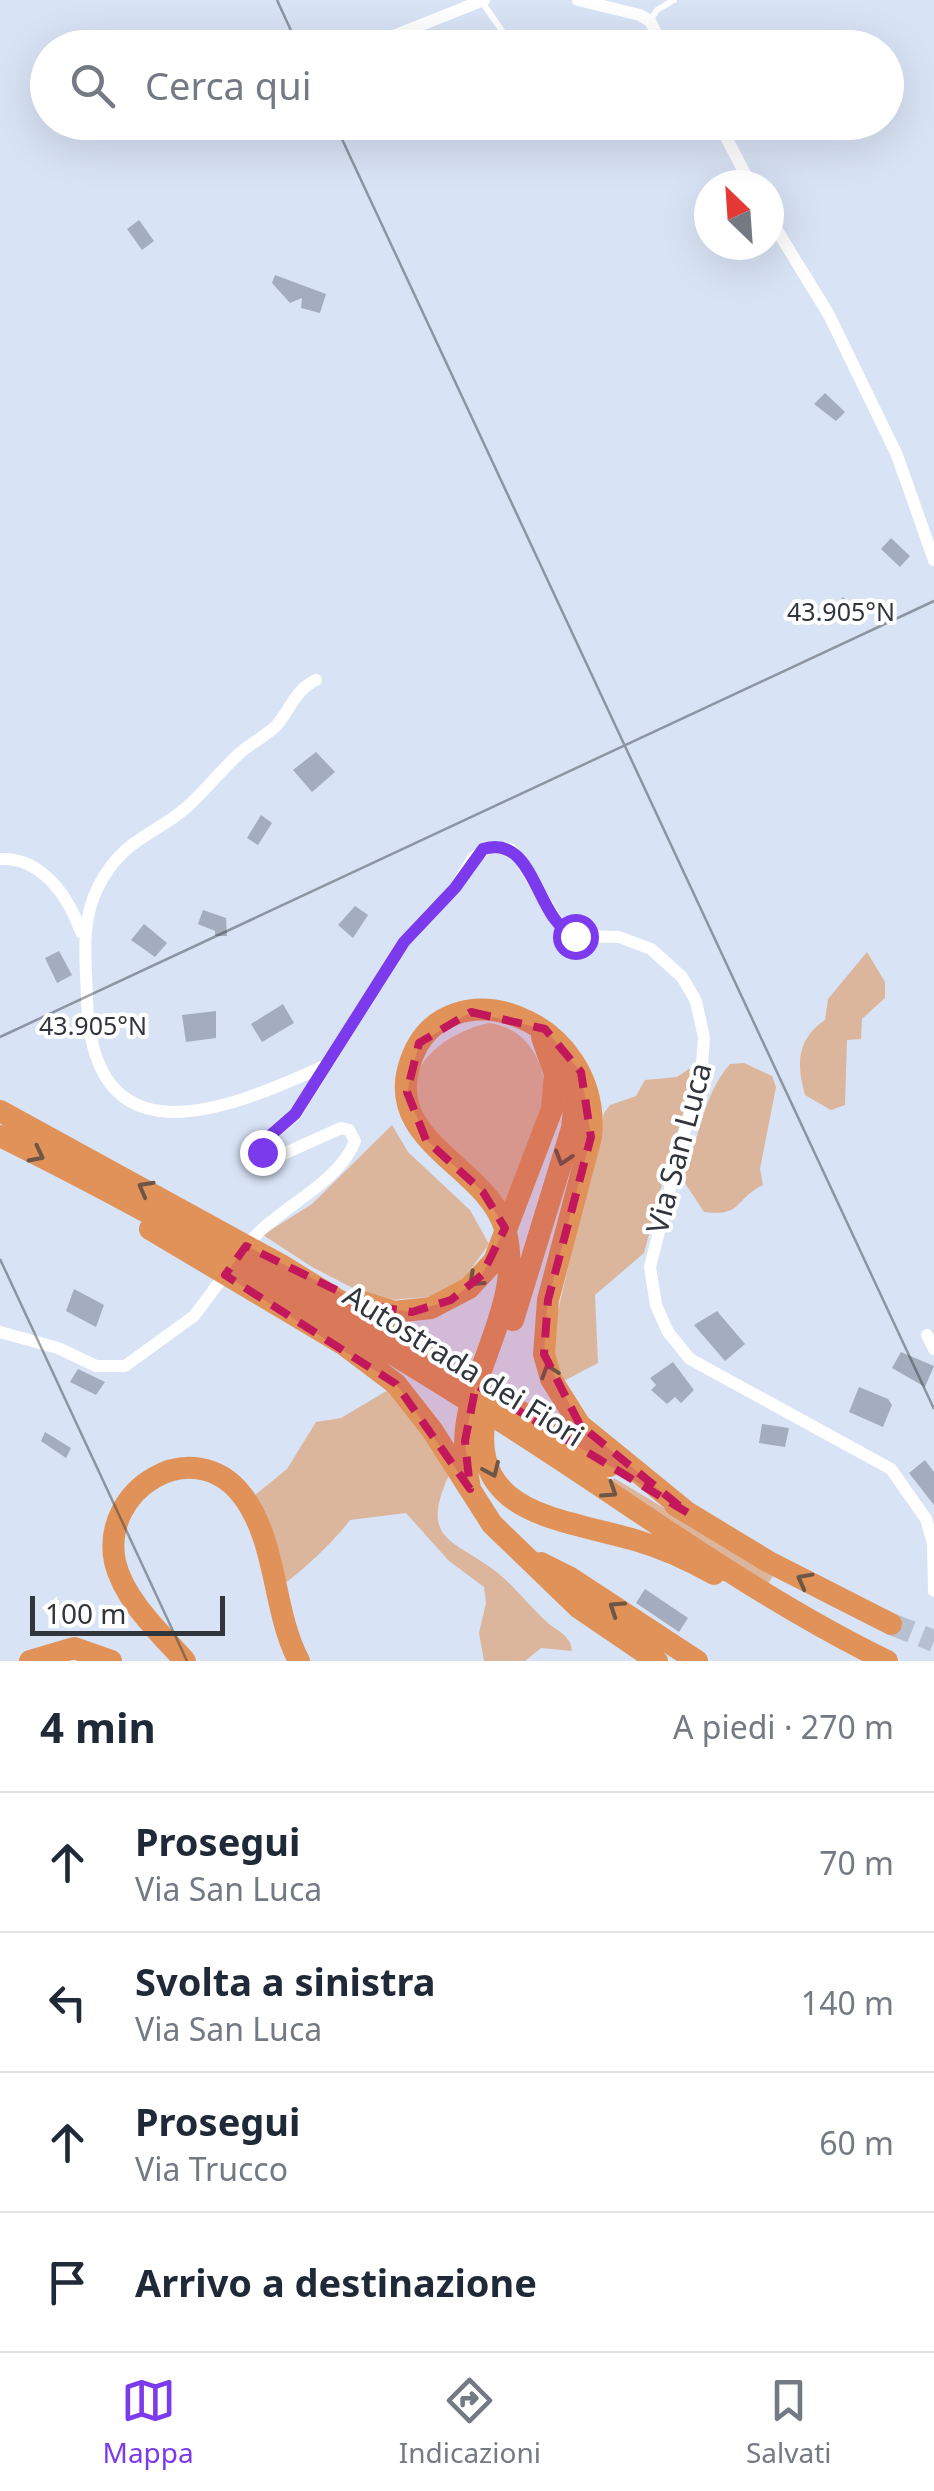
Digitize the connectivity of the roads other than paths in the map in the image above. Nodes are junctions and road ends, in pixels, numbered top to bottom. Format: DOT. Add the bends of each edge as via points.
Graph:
graph roads {
  1 [pos="482,0"];
  2 [pos="578,0"];
  3 [pos="674,0"];
  4 [pos="650,21"];
  5 [pos="408,30"];
  6 [pos="502,30"];
  7 [pos="655,30"];
  8 [pos="727,140"];
  9 [pos="743,170"];
  10 [pos="784,242"];
  11 [pos="934,560"];
  12 [pos="316,680"];
  13 [pos="0,859"];
  14 [pos="86,947"];
  15 [pos="525,1019"];
  16 [pos="542,1037"];
  17 [pos="325,1066"];
  18 [pos="0,1111"];
  19 [pos="0,1136"];
  20 [pos="222,1252"];
  21 [pos="281,1265"];
  22 [pos="0,1332"];
  23 [pos="926,1335"];
  24 [pos="934,1349"];
  25 [pos="502,1411"];
  26 [pos="470,1489"];
  27 [pos="688,1513"];
  28 [pos="528,1557"];
  29 [pos="934,1591"];
  30 [pos="795,1611"];
  31 [pos="891,1624"];
  32 [pos="30,1661"];
  33 [pos="111,1661"];
  34 [pos="186,1661"];
  35 [pos="300,1661"];
  36 [pos="657,1661"];
  37 [pos="697,1661"];
  38 [pos="886,1661"];
  1 -- 5 [label="street"];
  1 -- 6 [label="lane"];
  2 -- 4 [label="street"];
  3 -- 4 [label="lane"];
  4 -- 7 [label="street"];
  8 -- 9 [label="street"];
  10 -- 11 [label="street" via="829,315 897,455"];
  12 -- 14 [label="street" via="302,686 276,725 185,809 129,842 84,921"];
  13 -- 14 [label="street" via="44,872"];
  14 -- 17 [label="street" via="93,1053 102,1078 119,1095 182,1115"];
  15 -- 16 [label="highway"];
  15 -- 26 [label="highway" via="486,1011 447,1020 419,1043 406,1078 426,1140 492,1202 508,1246 505,1298 467,1419"];
  27 -- 15 [label="highway, one-way" via="580,1425 550,1379 543,1328 591,1137 592,1109 566,1047"];
  16 -- 21 [label="highway, one-way" via="555,1086 552,1110 494,1261 469,1288 431,1308 380,1309"];
  16 -- 30 [label="highway, one-way" via="569,1075 574,1114 486,1409 482,1440 489,1470 506,1495 531,1513 670,1552 743,1592"];
  17 -- 22 [label="street" via="262,1152 274,1159 341,1128 353,1133 354,1145 306,1196 260,1227 194,1316 118,1368"];
  17 -- 29 [label="street, Via San Luca" via="404,942 490,847 516,853 562,930 619,937 662,957 690,988 704,1038 691,1111 650,1252 662,1318 690,1359 891,1470 926,1519"];
  20 -- 18 [label="highway, Autostrada dei Fiori, one-way"];
  19 -- 20 [label="highway, one-way" via="75,1174 120,1210"];
  20 -- 21 [label="highway, Autostrada dei Fiori"];
  20 -- 25 [label="highway, Autostrada dei Fiori"];
  20 -- 26 [label="highway" via="370,1362 415,1406"];
  21 -- 25 [label="highway, Autostrada dei Fiori"];
  23 -- 24 [label="street"];
  25 -- 27 [label="highway, Autostrada dei Fiori"];
  25 -- 30 [label="highway, Autostrada dei Fiori, one-way"];
  26 -- 28 [label="highway" via="492,1524"];
  31 -- 27 [label="highway, Autostrada dei Fiori, one-way"];
  28 -- 36 [label="highway" via="579,1608"];
  37 -- 28 [label="highway, one-way" via="569,1576"];
  30 -- 38 [label="highway, Autostrada dei Fiori"];
  32 -- 33 [label="highway" via="74,1648"];
  34 -- 35 [label="highway" via="126,1587 113,1546 118,1518 134,1491 152,1476 191,1468 228,1482 253,1513"];
}
